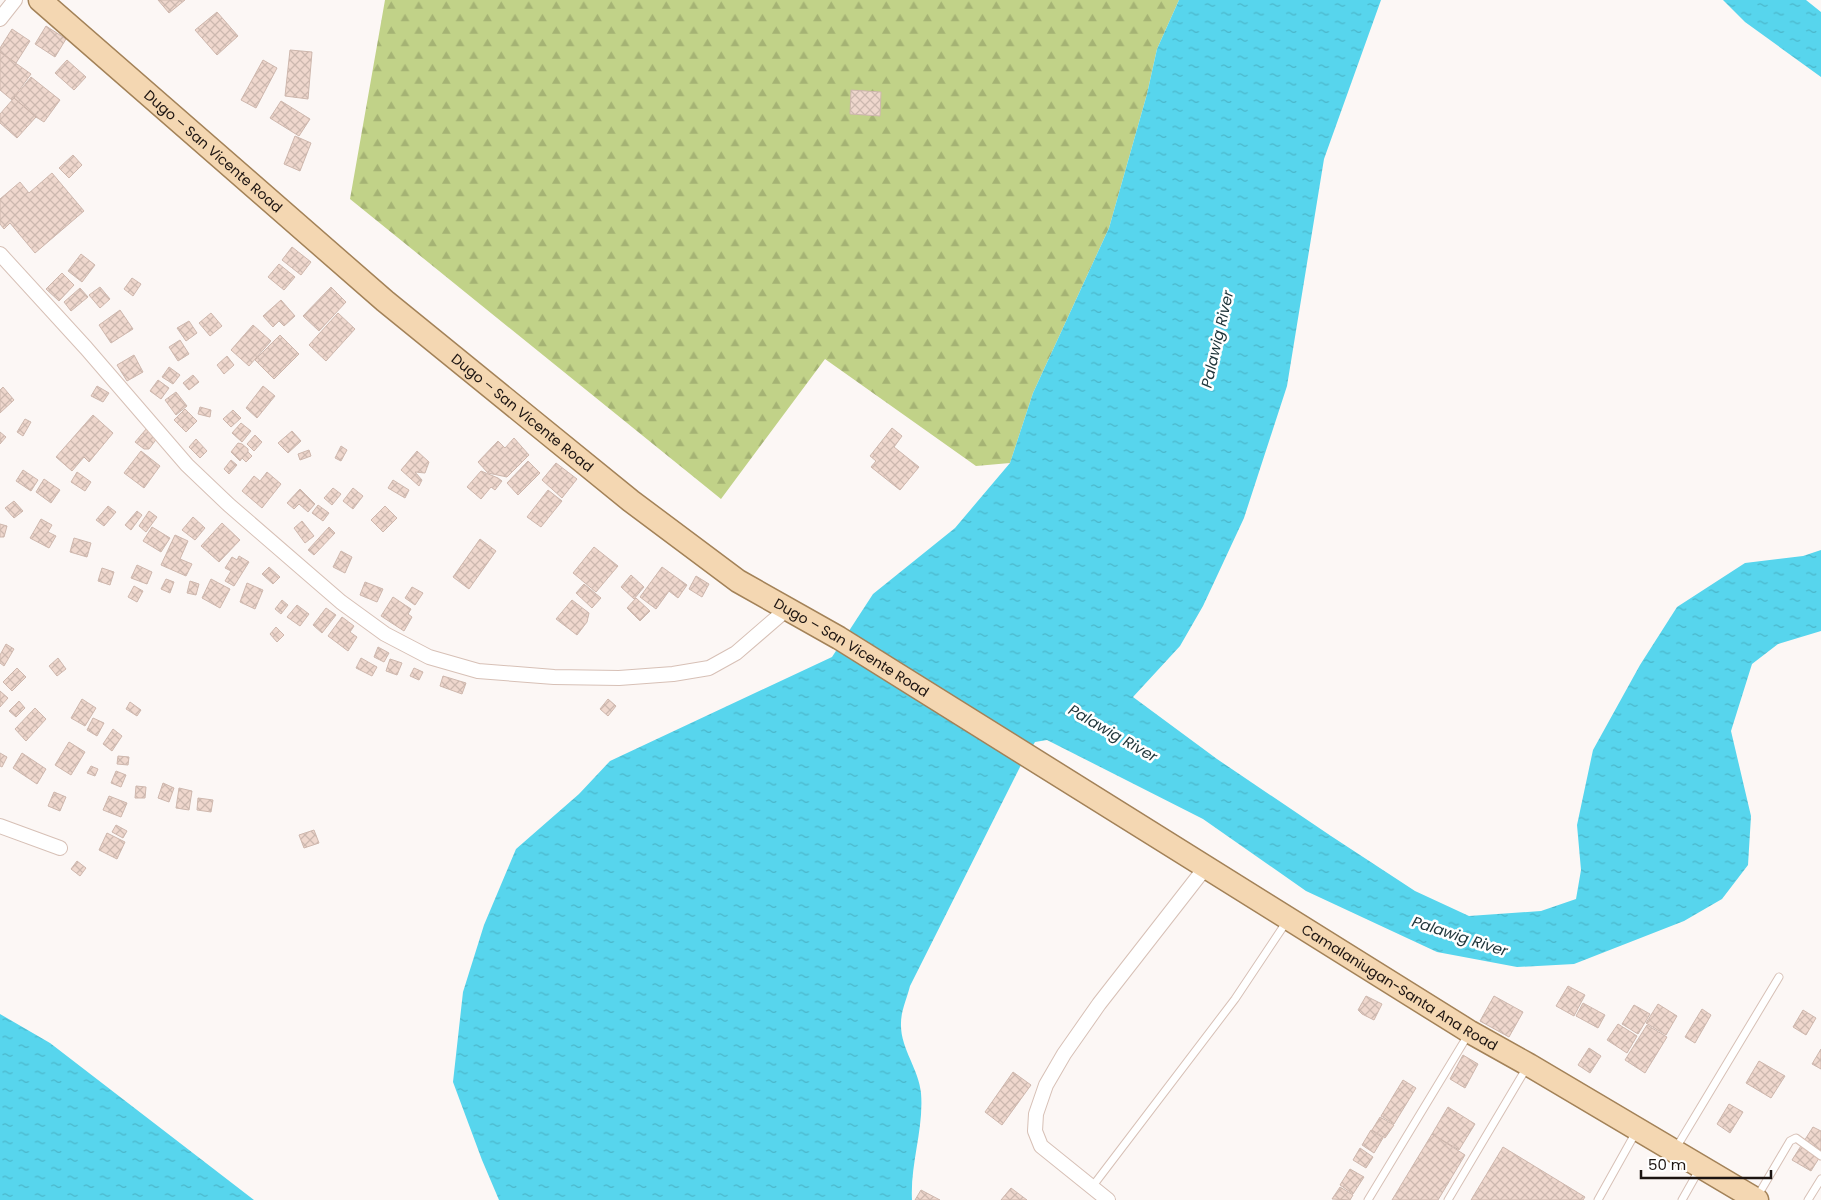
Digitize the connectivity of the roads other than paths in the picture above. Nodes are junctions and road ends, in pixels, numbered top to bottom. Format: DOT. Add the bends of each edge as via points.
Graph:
graph roads {
  1 [pos="15,0"];
  2 [pos="40,0"];
  3 [pos="0,19"];
  4 [pos="0,254"];
  5 [pos="787,609"];
  6 [pos="1046,769"];
  7 [pos="0,826"];
  8 [pos="60,848"];
  9 [pos="1205,868"];
  10 [pos="1289,919"];
  11 [pos="1779,977"];
  12 [pos="1470,1032"];
  13 [pos="1529,1065"];
  14 [pos="1638,1130"];
  15 [pos="1674,1152"];
  16 [pos="1821,1156"];
  17 [pos="1701,1167"];
  18 [pos="1821,1179"];
  19 [pos="1092,1187"];
  20 [pos="1108,1200"];
  21 [pos="1368,1200"];
  22 [pos="1448,1200"];
  23 [pos="1598,1200"];
  24 [pos="1682,1200"];
  25 [pos="1757,1200"];
  26 [pos="1808,1200"];
  1 -- 3 [label="street"];
  2 -- 5 [label="main road, Dugo – San Vicente Road" via="393,307 631,500 738,581"];
  4 -- 5 [label="street" via="187,465 229,505 341,602 385,634 429,657 478,671 554,677 619,678 673,674 709,668 736,653"];
  5 -- 6 [label="main road, Dugo – San Vicente Road" via="839,638"];
  6 -- 9 [label="main road, Camalaniugan-Santa Ana Road"];
  7 -- 8 [label="street"];
  9 -- 10 [label="main road, Camalaniugan-Santa Ana Road"];
  9 -- 19 [label="street" via="1099,1004 1046,1085 1036,1114 1035,1131 1041,1146"];
  10 -- 12 [label="main road, Camalaniugan-Santa Ana Road"];
  10 -- 19 [label="lane" via="1235,998"];
  11 -- 15 [label="lane"];
  12 -- 13 [label="main road, Camalaniugan-Santa Ana Road"];
  12 -- 21 [label="lane"];
  13 -- 14 [label="main road, Camalaniugan-Santa Ana Road"];
  13 -- 22 [label="lane"];
  14 -- 15 [label="main road, Camalaniugan-Santa Ana Road"];
  14 -- 23 [label="lane"];
  15 -- 17 [label="main road, Camalaniugan-Santa Ana Road"];
  16 -- 25 [label="lane" via="1796,1138 1790,1141"];
  17 -- 24 [label="lane"];
  17 -- 25 [label="main road, Camalaniugan-Santa Ana Road"];
  18 -- 26 [label="lane"];
  19 -- 20 [label="street"];
}
